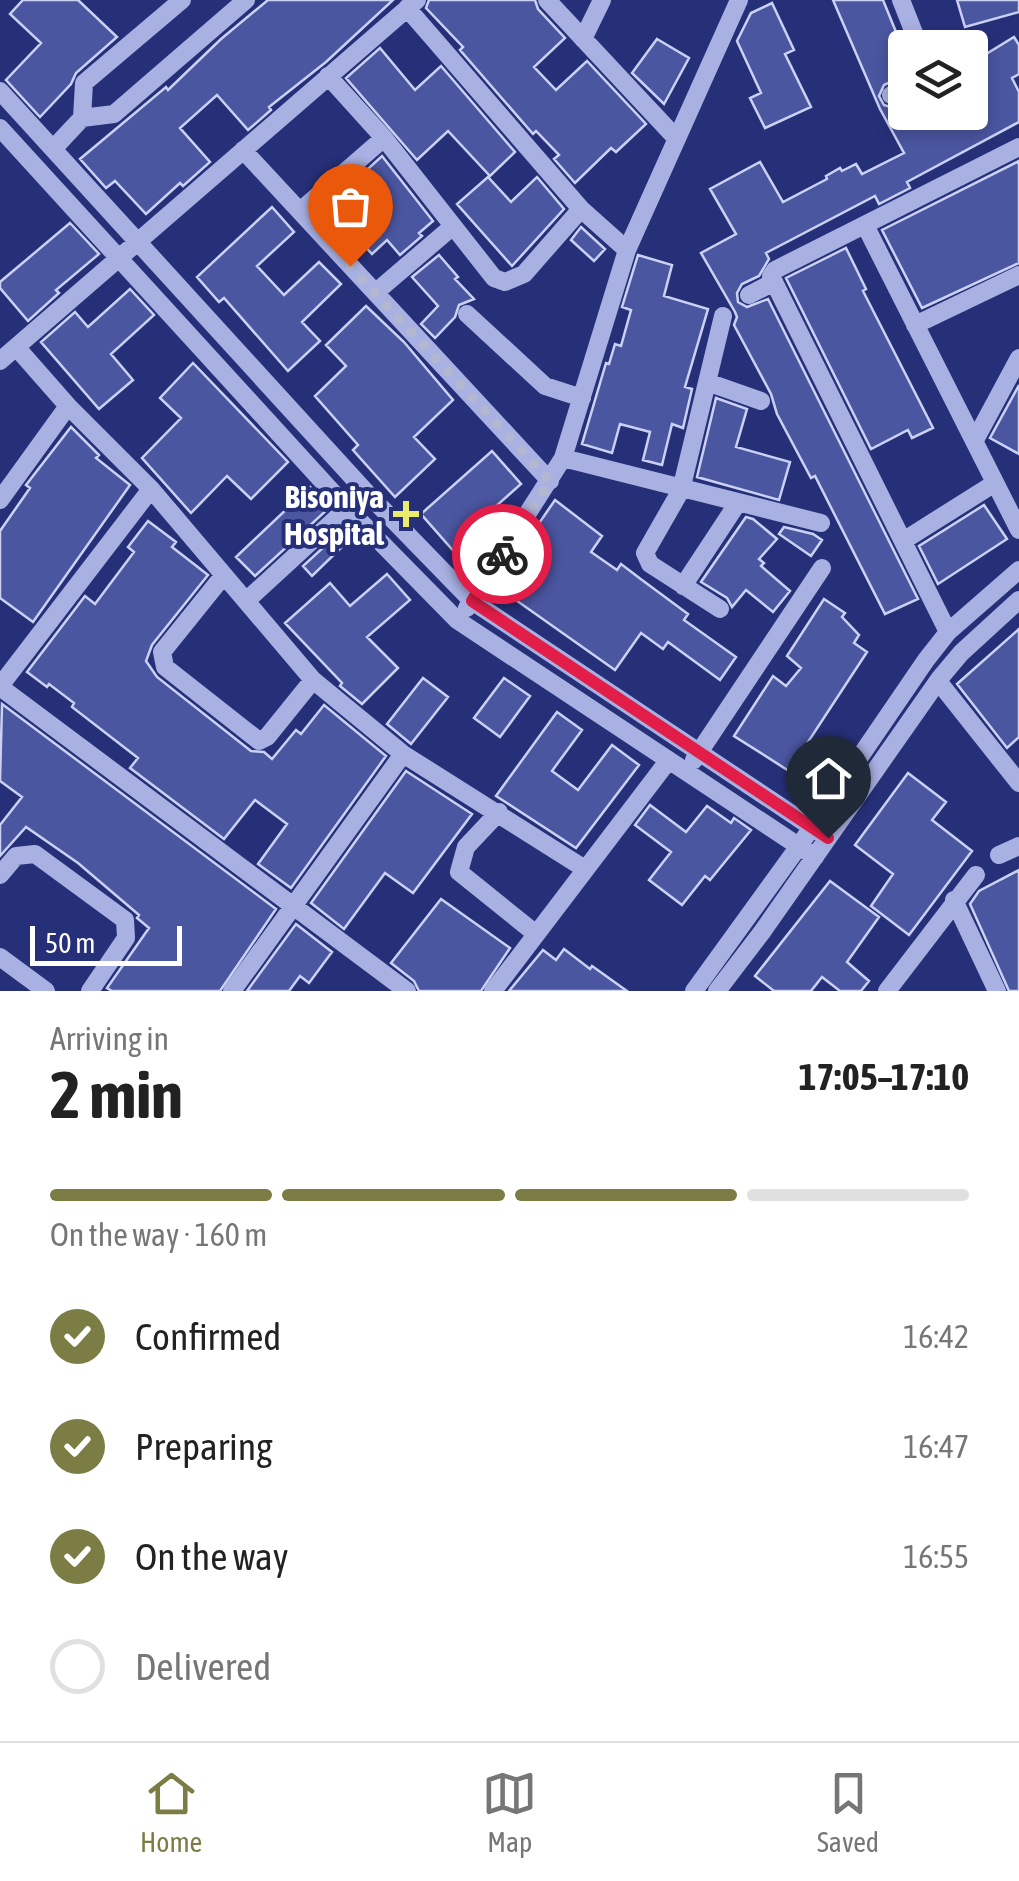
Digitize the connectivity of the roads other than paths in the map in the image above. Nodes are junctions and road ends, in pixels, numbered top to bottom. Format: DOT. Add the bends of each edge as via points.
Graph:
graph roads {
  1 [pos="182,0"];
  2 [pos="246,0"];
  3 [pos="547,0"];
  4 [pos="602,0"];
  5 [pos="740,0"];
  6 [pos="901,0"];
  7 [pos="412,4"];
  8 [pos="913,30"];
  9 [pos="584,38"];
  10 [pos="328,76"];
  11 [pos="0,91"];
  12 [pos="82,118"];
  13 [pos="0,128"];
  14 [pos="384,138"];
  15 [pos="676,138"];
  16 [pos="1019,147"];
  17 [pos="53,149"];
  18 [pos="243,150"];
  19 [pos="581,209"];
  20 [pos="300,211"];
  21 [pos="865,225"];
  22 [pos="452,227"];
  23 [pos="136,243"];
  24 [pos="627,250"];
  25 [pos="116,259"];
  26 [pos="1019,275"];
  27 [pos="774,282"];
  28 [pos="376,292"];
  29 [pos="748,295"];
  30 [pos="467,314"];
  31 [pos="724,316"];
  32 [pos="915,326"];
  33 [pos="17,348"];
  34 [pos="1019,358"];
  35 [pos="0,361"];
  36 [pos="707,382"];
  37 [pos="582,398"];
  38 [pos="760,401"];
  39 [pos="68,406"];
  40 [pos="975,440"];
  41 [pos="563,458"];
  42 [pos="550,481"];
  43 [pos="996,484"];
  44 [pos="151,489"];
  45 [pos="681,490"];
  46 [pos="366,492"];
  47 [pos="0,500"];
  48 [pos="737,504"];
  49 [pos="346,508"];
  50 [pos="821,523"];
  51 [pos="1019,530"];
  52 [pos="903,540"];
  53 [pos="822,568"];
  54 [pos="1019,570"];
  55 [pos="224,575"];
  56 [pos="683,586"];
  57 [pos="1019,600"];
  58 [pos="246,601"];
  59 [pos="472,601"];
  60 [pos="720,609"];
  61 [pos="458,620"];
  62 [pos="948,632"];
  63 [pos="313,680"];
  64 [pos="938,681"];
  65 [pos="0,687"];
  66 [pos="699,753"];
  67 [pos="403,754"];
  68 [pos="668,761"];
  69 [pos="1016,771"];
  70 [pos="685,773"];
  71 [pos="499,812"];
  72 [pos="812,827"];
  73 [pos="828,838"];
  74 [pos="1019,846"];
  75 [pos="807,852"];
  76 [pos="999,855"];
  77 [pos="585,868"];
  78 [pos="0,875"];
  79 [pos="976,875"];
  80 [pos="954,900"];
  81 [pos="294,906"];
  82 [pos="536,934"];
  83 [pos="0,958"];
  84 [pos="22,984"];
  85 [pos="46,991"];
  86 [pos="90,991"];
  87 [pos="232,991"];
  88 [pos="407,991"];
  89 [pos="494,991"];
  90 [pos="694,991"];
  91 [pos="717,991"];
  92 [pos="887,991"];
  93 [pos="997,991"];
  1 -- 12 [label="street" via="84,83"];
  2 -- 12 [label="street" via="114,114"];
  3 -- 9 [label="street"];
  4 -- 9 [label="street"];
  5 -- 15 [label="street"];
  6 -- 8 [label="street"];
  7 -- 10 [label="street"];
  7 -- 19 [label="street"];
  9 -- 15 [label="street"];
  10 -- 14 [label="street"];
  10 -- 18 [label="street"];
  11 -- 17 [label="street"];
  12 -- 17 [label="street"];
  13 -- 25 [label="street"];
  14 -- 20 [label="street"];
  14 -- 22 [label="street"];
  15 -- 24 [label="street"];
  16 -- 21 [label="street"];
  17 -- 23 [label="street"];
  18 -- 20 [label="street"];
  18 -- 23 [label="street"];
  19 -- 22 [label="street" via="524,274 505,282 494,278"];
  19 -- 24 [label="street"];
  20 -- 28 [label="street"];
  21 -- 27 [label="street" via="774,270"];
  21 -- 32 [label="street"];
  22 -- 28 [label="street"];
  23 -- 25 [label="street"];
  23 -- 46 [label="street"];
  24 -- 37 [label="street"];
  25 -- 33 [label="street"];
  25 -- 49 [label="street"];
  26 -- 32 [label="street"];
  27 -- 29 [label="street"];
  27 -- 52 [label="street"];
  28 -- 42 [label="street"];
  30 -- 37 [label="street" via="545,386"];
  31 -- 36 [label="street"];
  32 -- 40 [label="street"];
  33 -- 35 [label="street"];
  33 -- 39 [label="street"];
  34 -- 40 [label="street"];
  36 -- 38 [label="street"];
  36 -- 45 [label="street"];
  37 -- 41 [label="street"];
  39 -- 44 [label="street"];
  39 -- 47 [label="street"];
  40 -- 43 [label="street"];
  41 -- 42 [label="street"];
  41 -- 45 [label="street"];
  42 -- 59 [label="street"];
  43 -- 51 [label="street"];
  43 -- 52 [label="street"];
  44 -- 55 [label="street"];
  44 -- 65 [label="street"];
  45 -- 48 [label="street"];
  45 -- 56 [label="street" via="645,553 650,564"];
  46 -- 49 [label="street"];
  46 -- 59 [label="street"];
  48 -- 50 [label="street"];
  48 -- 56 [label="street"];
  49 -- 58 [label="street"];
  49 -- 61 [label="street"];
  52 -- 62 [label="street"];
  53 -- 66 [label="street"];
  54 -- 62 [label="street"];
  55 -- 58 [label="street"];
  55 -- 63 [label="street" via="162,652 165,667 259,741"];
  56 -- 60 [label="street"];
  57 -- 64 [label="street"];
  58 -- 63 [label="street"];
  59 -- 61 [label="street"];
  59 -- 66 [label="street"];
  61 -- 68 [label="street"];
  62 -- 72 [label="street"];
  63 -- 67 [label="street"];
  64 -- 69 [label="street"];
  64 -- 73 [label="street"];
  65 -- 81 [label="street"];
  66 -- 70 [label="street"];
  66 -- 72 [label="street"];
  67 -- 71 [label="street"];
  67 -- 81 [label="street"];
  68 -- 70 [label="street"];
  68 -- 77 [label="street"];
  70 -- 75 [label="street"];
  71 -- 77 [label="street"];
  71 -- 82 [label="street" via="466,847 459,872"];
  72 -- 73 [label="street"];
  72 -- 75 [label="street"];
  73 -- 75 [label="street"];
  74 -- 76 [label="street"];
  75 -- 90 [label="street"];
  75 -- 91 [label="street"];
  77 -- 82 [label="street"];
  78 -- 86 [label="street" via="16,856 35,854 125,920 126,938"];
  79 -- 80 [label="street"];
  80 -- 92 [label="street"];
  80 -- 93 [label="street"];
  81 -- 87 [label="street"];
  81 -- 88 [label="street"];
  82 -- 89 [label="street"];
  83 -- 84 [label="street"];
  84 -- 85 [label="street"];
}
